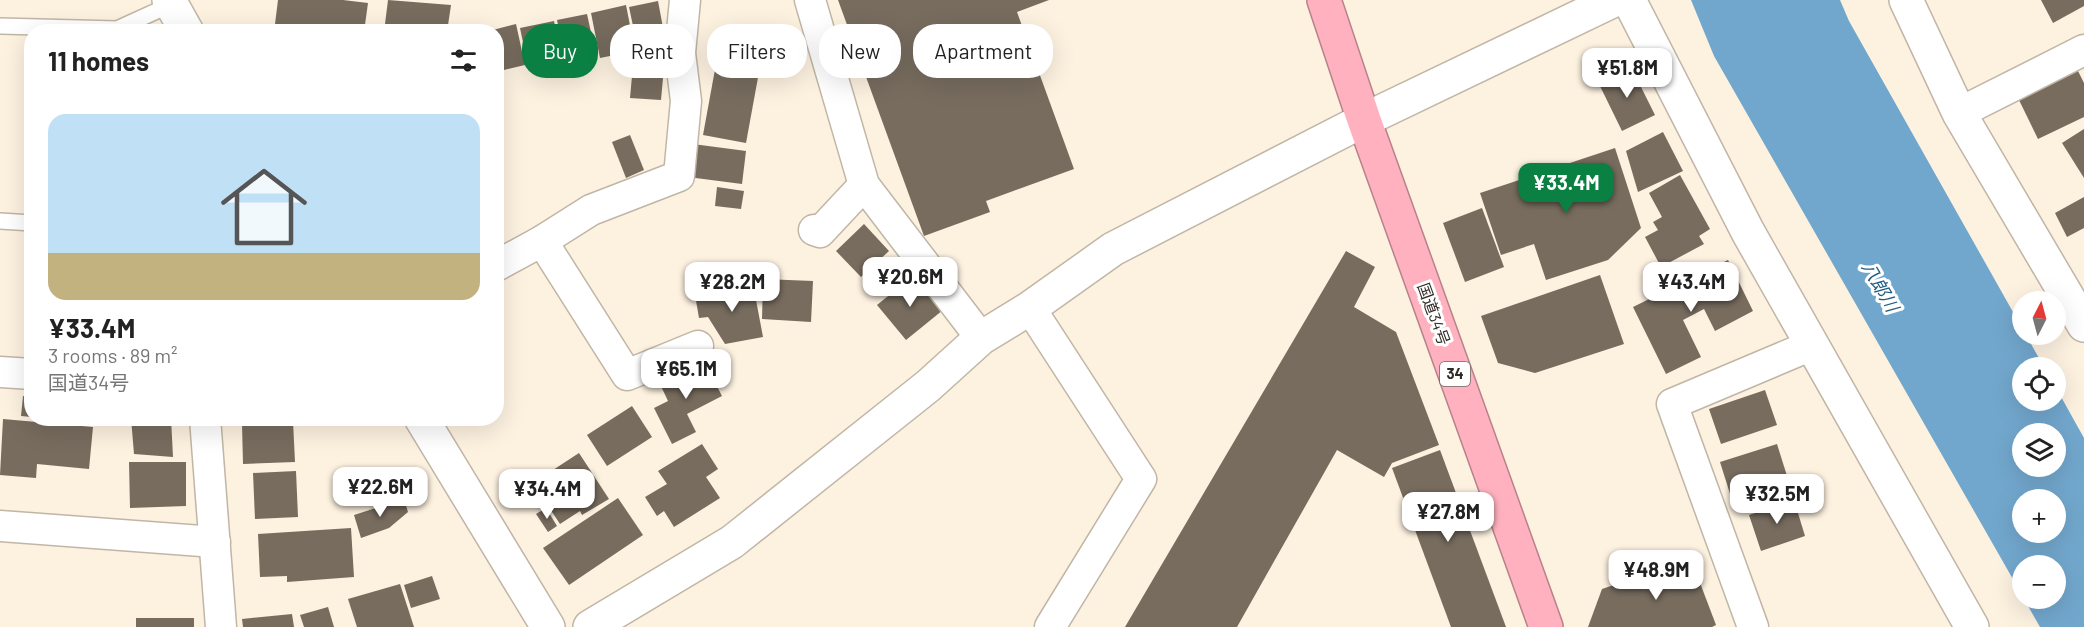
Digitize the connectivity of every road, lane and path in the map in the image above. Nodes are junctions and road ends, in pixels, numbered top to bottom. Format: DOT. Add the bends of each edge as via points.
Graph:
graph roads {
  1 [pos="685,0"];
  2 [pos="810,0"];
  3 [pos="1324,0"];
  4 [pos="1614,0"];
  5 [pos="1629,0"];
  6 [pos="1906,0"];
  7 [pos="176,12"];
  8 [pos="134,24"];
  9 [pos="0,26"];
  10 [pos="24,27"];
  11 [pos="2084,50"];
  12 [pos="1959,113"];
  13 [pos="1364,120"];
  14 [pos="864,185"];
  15 [pos="0,221"];
  16 [pos="24,222"];
  17 [pos="813,231"];
  18 [pos="542,241"];
  19 [pos="504,262"];
  20 [pos="1029,308"];
  21 [pos="2084,325"];
  22 [pos="981,338"];
  23 [pos="698,345"];
  24 [pos="1812,345"];
  25 [pos="0,372"];
  26 [pos="24,374"];
  27 [pos="206,426"];
  28 [pos="426,426"];
  29 [pos="0,526"];
  30 [pos="215,542"];
  31 [pos="221,627"];
  32 [pos="548,627"];
  33 [pos="590,627"];
  34 [pos="1050,627"];
  35 [pos="1546,627"];
  36 [pos="1753,627"];
  37 [pos="1972,627"];
  1 -- 18 [label="street" via="680,53 686,101 679,176 591,210"];
  2 -- 14 [label="street"];
  3 -- 13 [label="highway, 国道34号 / 34"];
  4 -- 13 [label="street"];
  5 -- 24 [label="street" via="1748,232"];
  6 -- 12 [label="street"];
  7 -- 8 [label="lane"];
  9 -- 10 [label="lane"];
  11 -- 12 [label="street"];
  12 -- 21 [label="street"];
  13 -- 20 [label="street" via="1113,249"];
  13 -- 35 [label="highway, 国道34号 / 34"];
  14 -- 17 [label="street" via="820,232"];
  14 -- 22 [label="street"];
  15 -- 16 [label="lane"];
  18 -- 19 [label="street"];
  18 -- 23 [label="street" via="627,375"];
  20 -- 22 [label="street"];
  20 -- 34 [label="street" via="1141,479"];
  22 -- 33 [label="street" via="928,386 732,542"];
  24 -- 36 [label="street" via="1672,404"];
  24 -- 37 [label="street"];
  25 -- 26 [label="street"];
  27 -- 30 [label="street"];
  28 -- 32 [label="street"];
  29 -- 30 [label="street"];
  30 -- 31 [label="street"];
}
